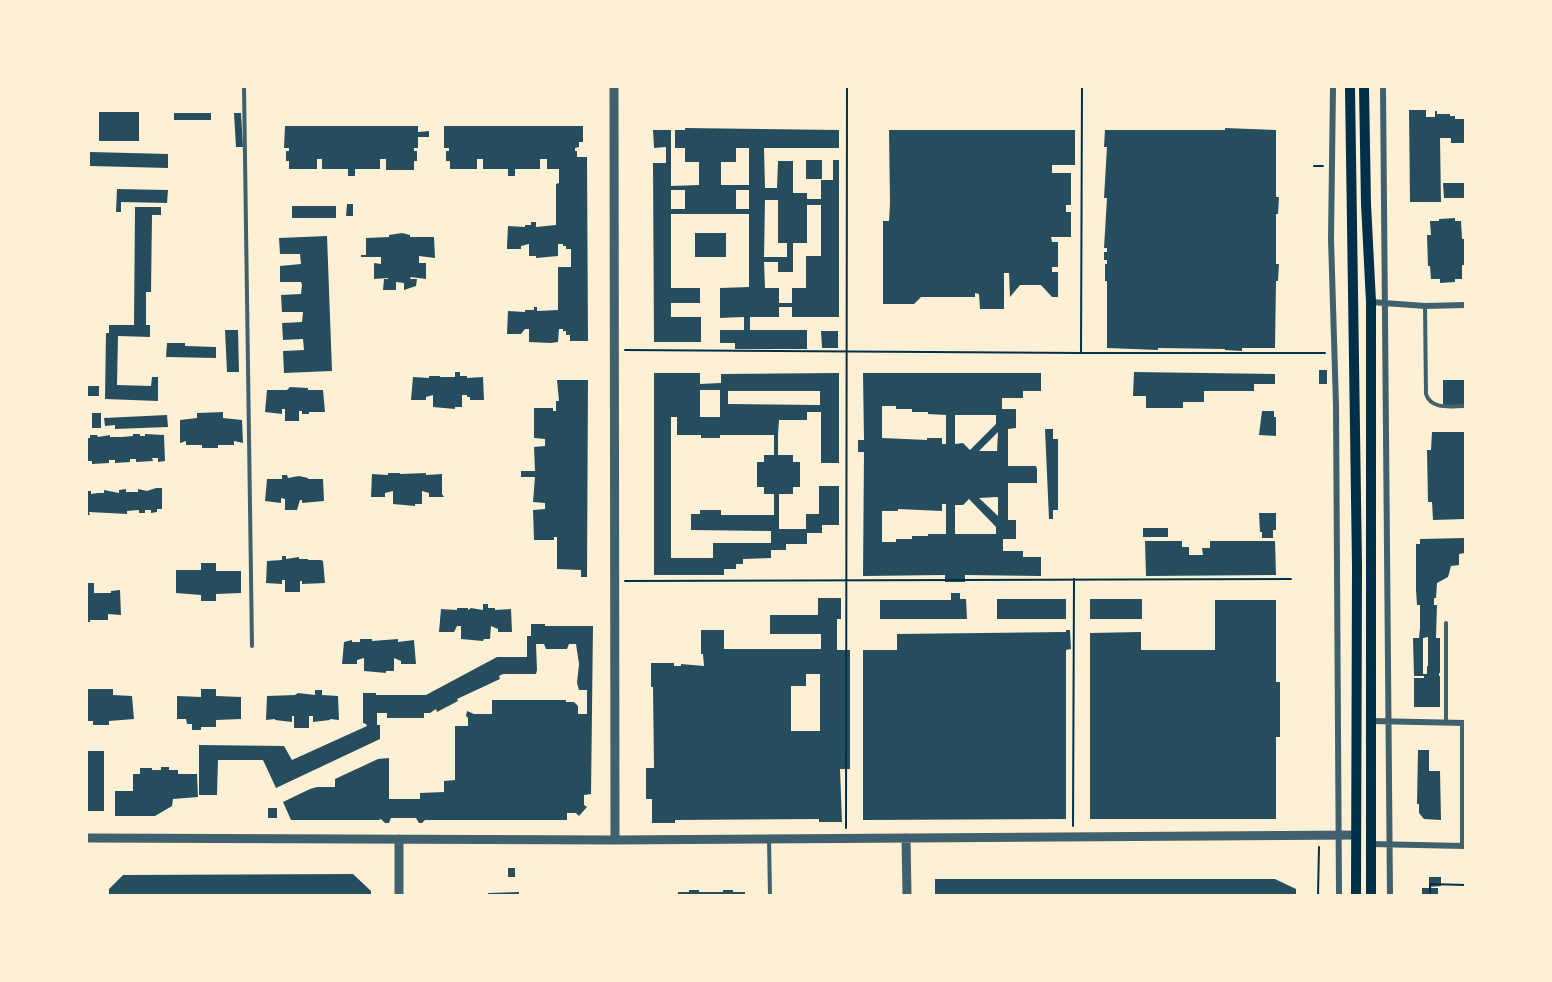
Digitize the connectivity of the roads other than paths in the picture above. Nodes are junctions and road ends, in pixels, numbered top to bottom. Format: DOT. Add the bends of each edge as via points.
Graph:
graph roads {
  1 [pos="244,87"];
  2 [pos="614,87"];
  3 [pos="1333,87"];
  4 [pos="1350,87"];
  5 [pos="1364,87"];
  6 [pos="1383,87"];
  7 [pos="1371,302"];
  8 [pos="1384,303"];
  9 [pos="1465,305"];
  10 [pos="1425,306"];
  11 [pos="1465,406"];
  12 [pos="1446,623"];
  13 [pos="252,646"];
  14 [pos="1370,721"];
  15 [pos="1388,721"];
  16 [pos="1446,723"];
  17 [pos="1463,723"];
  18 [pos="1339,835"];
  19 [pos="1356,835"];
  20 [pos="87,838"];
  21 [pos="769,838"];
  22 [pos="906,838"];
  23 [pos="399,839"];
  24 [pos="615,840"];
  25 [pos="1370,844"];
  26 [pos="1390,844"];
  27 [pos="1464,846"];
  28 [pos="399,895"];
  29 [pos="770,895"];
  30 [pos="907,895"];
  31 [pos="1339,895"];
  32 [pos="1356,895"];
  33 [pos="1371,895"];
  34 [pos="1390,895"];
  1 -- 13 [label="lane"];
  2 -- 24 [label="street"];
  3 -- 18 [label="street" via="1331,239"];
  4 -- 19 [label="main road" via="1357,566"];
  5 -- 7 [label="main road"];
  6 -- 8 [label="street"];
  7 -- 8 [label="street"];
  7 -- 14 [label="main road"];
  8 -- 10 [label="street"];
  8 -- 15 [label="street"];
  9 -- 10 [label="street"];
  10 -- 11 [label="lane" via="1428,401 1434,405"];
  12 -- 16 [label="lane"];
  14 -- 15 [label="street"];
  14 -- 25 [label="main road"];
  15 -- 16 [label="street"];
  15 -- 26 [label="street"];
  16 -- 17 [label="street"];
  17 -- 27 [label="lane"];
  18 -- 19 [label="street"];
  18 -- 22 [label="street"];
  18 -- 31 [label="street"];
  19 -- 32 [label="main road"];
  20 -- 23 [label="street"];
  21 -- 22 [label="street"];
  21 -- 24 [label="street"];
  21 -- 29 [label="lane"];
  22 -- 30 [label="street"];
  23 -- 24 [label="street"];
  23 -- 28 [label="street"];
  25 -- 26 [label="street"];
  25 -- 33 [label="main road"];
  26 -- 27 [label="street"];
  26 -- 34 [label="street"];
}
